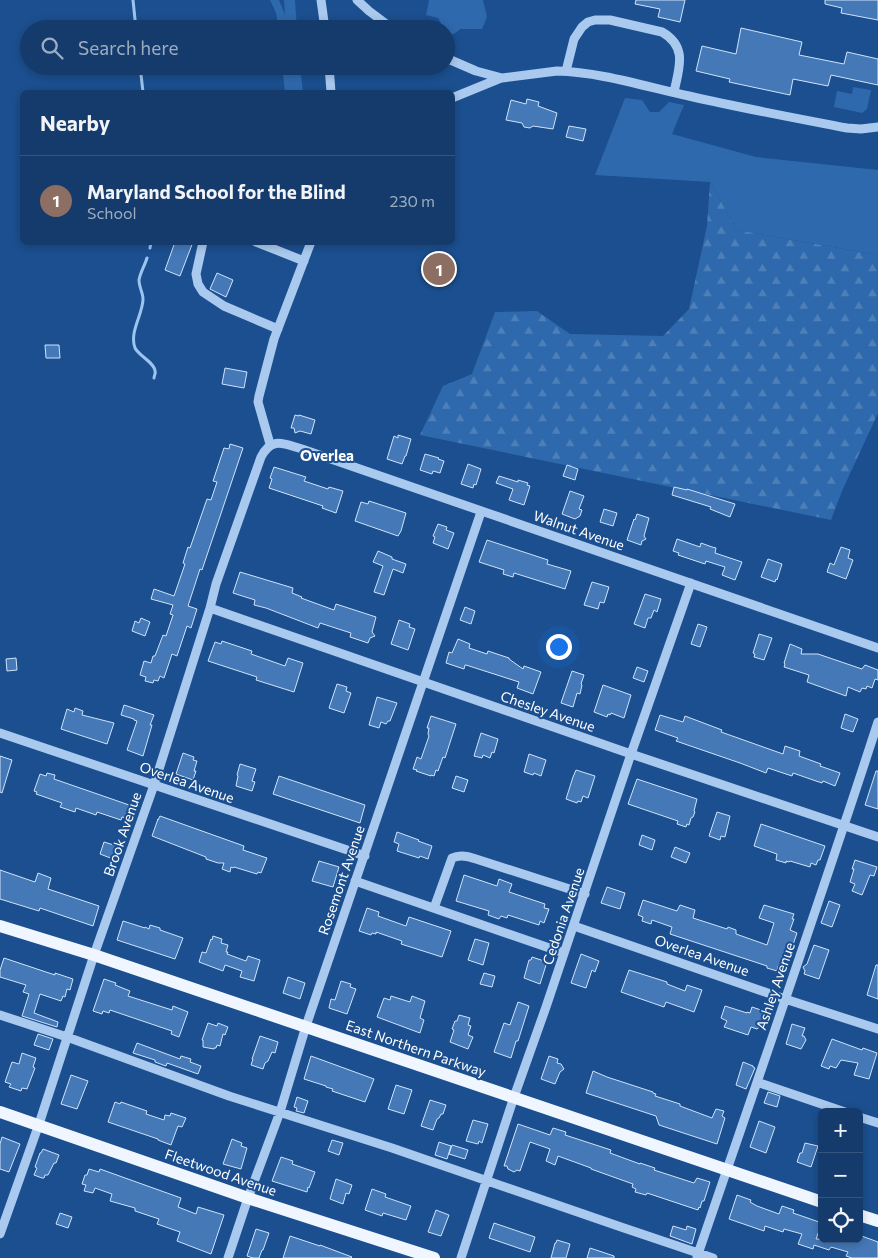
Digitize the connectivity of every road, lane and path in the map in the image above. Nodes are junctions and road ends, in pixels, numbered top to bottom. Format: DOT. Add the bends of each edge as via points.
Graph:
graph roads {
  1 [pos="321,0"];
  2 [pos="357,0"];
  3 [pos="324,20"];
  4 [pos="381,20"];
  5 [pos="455,62"];
  6 [pos="566,71"];
  7 [pos="330,75"];
  8 [pos="502,78"];
  9 [pos="331,90"];
  10 [pos="674,92"];
  11 [pos="455,97"];
  12 [pos="878,128"];
  13 [pos="203,245"];
  14 [pos="264,245"];
  15 [pos="310,245"];
  16 [pos="304,261"];
  17 [pos="278,329"];
  18 [pos="270,444"];
  19 [pos="481,512"];
  20 [pos="691,583"];
  21 [pos="210,608"];
  22 [pos="878,648"];
  23 [pos="423,681"];
  24 [pos="878,722"];
  25 [pos="0,733"];
  26 [pos="631,754"];
  27 [pos="154,785"];
  28 [pos="844,826"];
  29 [pos="878,837"];
  30 [pos="365,856"];
  31 [pos="355,881"];
  32 [pos="585,894"];
  33 [pos="434,908"];
  34 [pos="0,926"];
  35 [pos="574,926"];
  36 [pos="564,954"];
  37 [pos="94,955"];
  38 [pos="785,999"];
  39 [pos="0,1015"];
  40 [pos="306,1026"];
  41 [pos="878,1029"];
  42 [pos="67,1037"];
  43 [pos="757,1082"];
  44 [pos="514,1097"];
  45 [pos="832,1108"];
  46 [pos="0,1112"];
  47 [pos="280,1112"];
  48 [pos="863,1118"];
  49 [pos="878,1123"];
  50 [pos="39,1124"];
  51 [pos="728,1170"];
  52 [pos="486,1181"];
  53 [pos="248,1198"];
  54 [pos="818,1201"];
  55 [pos="863,1216"];
  56 [pos="878,1221"];
  57 [pos="0,1234"];
  58 [pos="698,1255"];
  59 [pos="228,1258"];
  60 [pos="434,1258"];
  61 [pos="461,1258"];
  62 [pos="713,1258"];
  1 -- 3 [label="street"];
  2 -- 4 [label="street"];
  5 -- 8 [label="street" via="476,72"];
  6 -- 8 [label="street"];
  6 -- 10 [label="street"];
  6 -- 10 [label="street" via="574,39 582,27 595,20 610,20 669,36 680,56"];
  7 -- 9 [label="street"];
  8 -- 11 [label="street"];
  10 -- 12 [label="street" via="847,128"];
  13 -- 17 [label="street" via="196,274 202,292 224,306"];
  14 -- 16 [label="street"];
  15 -- 16 [label="street"];
  16 -- 17 [label="street"];
  17 -- 18 [label="street" via="258,402"];
  18 -- 19 [label="street, Walnut Avenue" via="277,442 302,449"];
  18 -- 21 [label="street, Brook Avenue" via="261,457"];
  19 -- 20 [label="street, Walnut Avenue"];
  19 -- 23 [label="street, Rosemont Avenue"];
  20 -- 22 [label="street, Walnut Avenue"];
  20 -- 26 [label="street, Cedonia Avenue"];
  21 -- 23 [label="street, Chesley Avenue"];
  21 -- 27 [label="street, Brook Avenue"];
  23 -- 26 [label="street, Chesley Avenue"];
  23 -- 30 [label="street, Rosemont Avenue"];
  24 -- 28 [label="street, Ashley Avenue"];
  25 -- 27 [label="street, Overlea Avenue"];
  26 -- 28 [label="street, Chesley Avenue"];
  26 -- 32 [label="street, Cedonia Avenue"];
  27 -- 30 [label="street, Overlea Avenue"];
  27 -- 37 [label="street, Brook Avenue"];
  28 -- 29 [label="street, Chesley Avenue"];
  28 -- 38 [label="street, Ashley Avenue"];
  30 -- 31 [label="street, Rosemont Avenue"];
  31 -- 33 [label="street"];
  31 -- 40 [label="street, Rosemont Avenue"];
  32 -- 33 [label="street" via="460,856 452,858"];
  32 -- 35 [label="street, Cedonia Avenue"];
  33 -- 36 [label="street"];
  34 -- 37 [label="main road, East Northern Parkway"];
  35 -- 36 [label="street, Cedonia Avenue"];
  35 -- 38 [label="street, Overlea Avenue"];
  36 -- 44 [label="street, Cedonia Avenue"];
  37 -- 40 [label="main road, East Northern Parkway"];
  37 -- 42 [label="street, Brook Avenue"];
  38 -- 41 [label="street, Overlea Avenue"];
  38 -- 43 [label="street, Ashley Avenue"];
  39 -- 42 [label="street"];
  40 -- 44 [label="main road, East Northern Parkway"];
  40 -- 47 [label="street, Rosemont Avenue"];
  42 -- 47 [label="street"];
  42 -- 50 [label="street, Brook Avenue"];
  43 -- 45 [label="street"];
  43 -- 51 [label="street, Ashley Avenue"];
  44 -- 51 [label="main road, East Northern Parkway"];
  44 -- 52 [label="street, Cedonia Avenue"];
  46 -- 50 [label="main road, Fleetwood Avenue"];
  47 -- 52 [label="street"];
  47 -- 53 [label="street, Rosemont Avenue"];
  48 -- 49 [label="street"];
  50 -- 53 [label="main road, Fleetwood Avenue"];
  50 -- 57 [label="street, Brook Avenue"];
  51 -- 54 [label="main road, East Northern Parkway"];
  51 -- 58 [label="street, Ashley Avenue"];
  52 -- 58 [label="street"];
  52 -- 61 [label="street, Cedonia Avenue"];
  53 -- 59 [label="street, Rosemont Avenue"];
  53 -- 60 [label="main road, Fleetwood Avenue"];
  55 -- 56 [label="main road"];
  58 -- 62 [label="street"];
}
